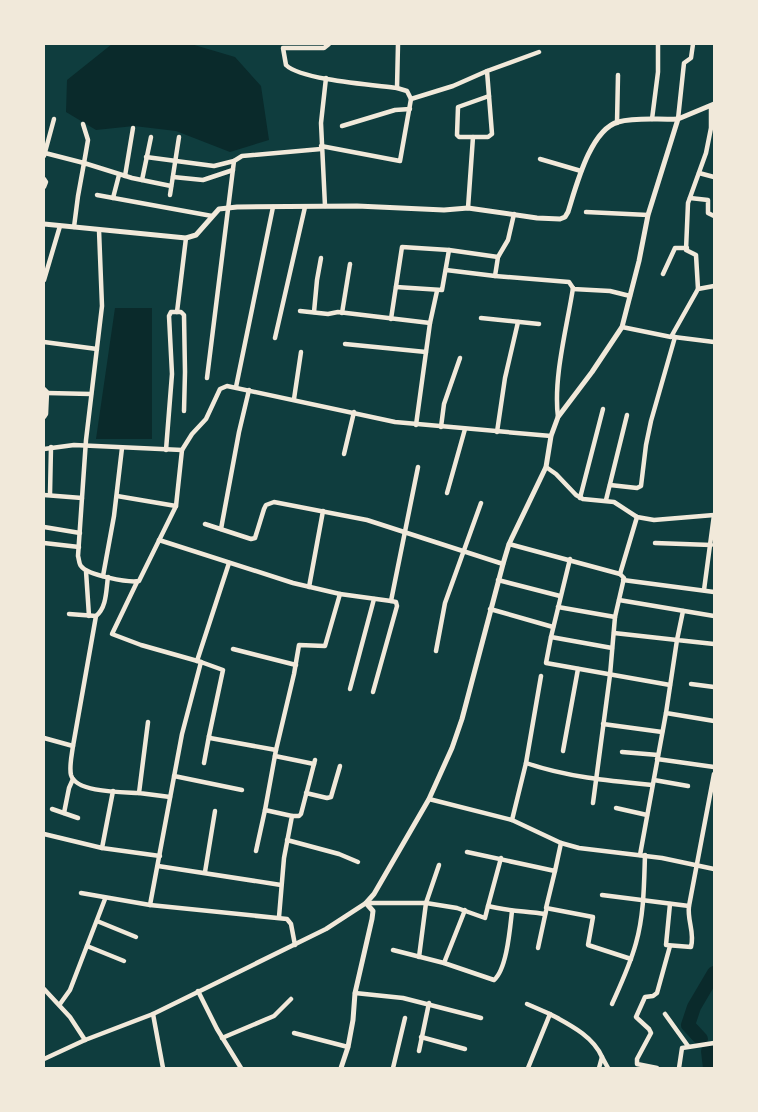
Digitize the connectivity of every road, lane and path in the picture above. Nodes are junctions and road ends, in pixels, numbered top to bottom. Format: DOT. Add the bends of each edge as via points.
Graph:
graph roads {
  1 [pos="328,44"];
  2 [pos="398,44"];
  3 [pos="658,44"];
  4 [pos="693,44"];
  5 [pos="283,46"];
  6 [pos="539,52"];
  7 [pos="487,71"];
  8 [pos="618,75"];
  9 [pos="326,78"];
  10 [pos="397,87"];
  11 [pos="489,96"];
  12 [pos="411,99"];
  13 [pos="713,105"];
  14 [pos="410,109"];
  15 [pos="54,119"];
  16 [pos="652,119"];
  17 [pos="678,119"];
  18 [pos="617,123"];
  19 [pos="83,124"];
  20 [pos="342,126"];
  21 [pos="134,128"];
  22 [pos="151,137"];
  23 [pos="179,137"];
  24 [pos="473,137"];
  25 [pos="321,147"];
  26 [pos="44,155"];
  27 [pos="146,157"];
  28 [pos="540,159"];
  29 [pos="175,161"];
  30 [pos="234,161"];
  31 [pos="84,163"];
  32 [pos="233,170"];
  33 [pos="581,171"];
  34 [pos="699,173"];
  35 [pos="122,175"];
  36 [pos="172,177"];
  37 [pos="714,177"];
  38 [pos="44,178"];
  39 [pos="142,180"];
  40 [pos="171,186"];
  41 [pos="44,187"];
  42 [pos="97,195"];
  43 [pos="170,195"];
  44 [pos="113,198"];
  45 [pos="690,198"];
  46 [pos="325,206"];
  47 [pos="227,207"];
  48 [pos="273,207"];
  49 [pos="305,207"];
  50 [pos="468,208"];
  51 [pos="586,212"];
  52 [pos="514,214"];
  53 [pos="648,215"];
  54 [pos="212,216"];
  55 [pos="714,216"];
  56 [pos="44,224"];
  57 [pos="60,226"];
  58 [pos="74,227"];
  59 [pos="99,230"];
  60 [pos="186,238"];
  61 [pos="687,248"];
  62 [pos="449,250"];
  63 [pos="498,257"];
  64 [pos="321,258"];
  65 [pos="350,264"];
  66 [pos="446,270"];
  67 [pos="663,274"];
  68 [pos="495,276"];
  69 [pos="44,280"];
  70 [pos="714,286"];
  71 [pos="396,287"];
  72 [pos="573,288"];
  73 [pos="698,289"];
  74 [pos="437,291"];
  75 [pos="630,296"];
  76 [pos="300,311"];
  77 [pos="177,312"];
  78 [pos="314,312"];
  79 [pos="342,313"];
  80 [pos="391,318"];
  81 [pos="481,318"];
  82 [pos="518,322"];
  83 [pos="430,323"];
  84 [pos="538,324"];
  85 [pos="622,327"];
  86 [pos="673,337"];
  87 [pos="275,338"];
  88 [pos="44,342"];
  89 [pos="714,342"];
  90 [pos="345,344"];
  91 [pos="97,349"];
  92 [pos="426,351"];
  93 [pos="301,352"];
  94 [pos="460,358"];
  95 [pos="207,378"];
  96 [pos="236,387"];
  97 [pos="249,390"];
  98 [pos="45,391"];
  99 [pos="91,394"];
  100 [pos="294,399"];
  101 [pos="603,409"];
  102 [pos="184,411"];
  103 [pos="354,412"];
  104 [pos="627,416"];
  105 [pos="44,417"];
  106 [pos="558,417"];
  107 [pos="416,425"];
  108 [pos="441,427"];
  109 [pos="465,429"];
  110 [pos="498,432"];
  111 [pos="551,436"];
  112 [pos="86,446"];
  113 [pos="51,447"];
  114 [pos="122,448"];
  115 [pos="44,449"];
  116 [pos="166,450"];
  117 [pos="182,450"];
  118 [pos="344,454"];
  119 [pos="418,467"];
  120 [pos="546,467"];
  121 [pos="610,485"];
  122 [pos="447,493"];
  123 [pos="50,494"];
  124 [pos="44,495"];
  125 [pos="117,496"];
  126 [pos="82,498"];
  127 [pos="580,498"];
  128 [pos="606,500"];
  129 [pos="481,504"];
  130 [pos="177,506"];
  131 [pos="323,512"];
  132 [pos="714,515"];
  133 [pos="637,517"];
  134 [pos="205,524"];
  135 [pos="44,527"];
  136 [pos="220,529"];
  137 [pos="406,532"];
  138 [pos="80,533"];
  139 [pos="159,540"];
  140 [pos="44,543"];
  141 [pos="655,543"];
  142 [pos="509,544"];
  143 [pos="711,545"];
  144 [pos="79,547"];
  145 [pos="465,551"];
  146 [pos="570,559"];
  147 [pos="229,563"];
  148 [pos="502,564"];
  149 [pos="86,571"];
  150 [pos="620,573"];
  151 [pos="105,576"];
  152 [pos="498,580"];
  153 [pos="623,580"];
  154 [pos="137,582"];
  155 [pos="309,587"];
  156 [pos="704,590"];
  157 [pos="714,592"];
  158 [pos="340,594"];
  159 [pos="560,596"];
  160 [pos="374,599"];
  161 [pos="619,600"];
  162 [pos="391,601"];
  163 [pos="558,607"];
  164 [pos="490,609"];
  165 [pos="683,611"];
  166 [pos="69,614"];
  167 [pos="89,616"];
  168 [pos="96,616"];
  169 [pos="714,616"];
  170 [pos="615,617"];
  171 [pos="553,627"];
  172 [pos="614,633"];
  173 [pos="551,637"];
  174 [pos="677,640"];
  175 [pos="714,644"];
  176 [pos="612,648"];
  177 [pos="233,649"];
  178 [pos="436,651"];
  179 [pos="199,662"];
  180 [pos="296,666"];
  181 [pos="578,669"];
  182 [pos="610,675"];
  183 [pos="541,676"];
  184 [pos="691,684"];
  185 [pos="670,685"];
  186 [pos="714,687"];
  187 [pos="350,689"];
  188 [pos="373,692"];
  189 [pos="666,713"];
  190 [pos="714,721"];
  191 [pos="148,722"];
  192 [pos="603,724"];
  193 [pos="662,732"];
  194 [pos="209,736"];
  195 [pos="44,738"];
  196 [pos="73,746"];
  197 [pos="563,751"];
  198 [pos="622,752"];
  199 [pos="276,753"];
  200 [pos="658,757"];
  201 [pos="204,763"];
  202 [pos="526,763"];
  203 [pos="340,766"];
  204 [pos="714,767"];
  205 [pos="714,774"];
  206 [pos="174,776"];
  207 [pos="596,778"];
  208 [pos="74,779"];
  209 [pos="653,783"];
  210 [pos="714,783"];
  211 [pos="688,786"];
  212 [pos="242,790"];
  213 [pos="113,791"];
  214 [pos="139,793"];
  215 [pos="306,793"];
  216 [pos="170,797"];
  217 [pos="429,799"];
  218 [pos="592,803"];
  219 [pos="616,808"];
  220 [pos="52,809"];
  221 [pos="265,810"];
  222 [pos="215,811"];
  223 [pos="64,813"];
  224 [pos="647,815"];
  225 [pos="292,816"];
  226 [pos="78,818"];
  227 [pos="512,820"];
  228 [pos="44,834"];
  229 [pos="287,840"];
  230 [pos="561,843"];
  231 [pos="102,848"];
  232 [pos="256,851"];
  233 [pos="467,852"];
  234 [pos="642,855"];
  235 [pos="160,856"];
  236 [pos="501,858"];
  237 [pos="358,862"];
  238 [pos="439,865"];
  239 [pos="695,865"];
  240 [pos="158,866"];
  241 [pos="714,869"];
  242 [pos="555,871"];
  243 [pos="205,872"];
  244 [pos="281,885"];
  245 [pos="81,893"];
  246 [pos="602,895"];
  247 [pos="105,899"];
  248 [pos="643,900"];
  249 [pos="366,903"];
  250 [pos="426,903"];
  251 [pos="670,904"];
  252 [pos="150,905"];
  253 [pos="489,906"];
  254 [pos="689,906"];
  255 [pos="465,910"];
  256 [pos="512,911"];
  257 [pos="546,911"];
  258 [pos="279,917"];
  259 [pos="97,921"];
  260 [pos="136,937"];
  261 [pos="295,945"];
  262 [pos="87,946"];
  263 [pos="670,946"];
  264 [pos="538,948"];
  265 [pos="393,950"];
  266 [pos="419,957"];
  267 [pos="631,959"];
  268 [pos="124,961"];
  269 [pos="444,963"];
  270 [pos="44,989"];
  271 [pos="198,990"];
  272 [pos="355,993"];
  273 [pos="291,999"];
  274 [pos="429,1003"];
  275 [pos="60,1004"];
  276 [pos="527,1004"];
  277 [pos="612,1004"];
  278 [pos="153,1014"];
  279 [pos="550,1014"];
  280 [pos="665,1014"];
  281 [pos="405,1018"];
  282 [pos="481,1018"];
  283 [pos="294,1033"];
  284 [pos="421,1037"];
  285 [pos="222,1038"];
  286 [pos="85,1040"];
  287 [pos="714,1043"];
  288 [pos="688,1046"];
  289 [pos="348,1047"];
  290 [pos="465,1049"];
  291 [pos="419,1050"];
  292 [pos="602,1057"];
  293 [pos="44,1059"];
  294 [pos="163,1068"];
  295 [pos="241,1068"];
  296 [pos="341,1068"];
  297 [pos="393,1068"];
  298 [pos="528,1068"];
  299 [pos="599,1068"];
  300 [pos="608,1068"];
  301 [pos="657,1068"];
  302 [pos="679,1068"];
  1 -- 5 [label="street" via="324,48"];
  2 -- 10 [label="street"];
  3 -- 16 [label="street"];
  4 -- 17 [label="street" via="691,58 684,63"];
  5 -- 9 [label="street" via="289,68"];
  6 -- 7 [label="street"];
  7 -- 11 [label="street"];
  7 -- 12 [label="street"];
  8 -- 18 [label="street"];
  9 -- 10 [label="street"];
  9 -- 25 [label="street"];
  10 -- 12 [label="street" via="407,91"];
  11 -- 24 [label="street" via="492,134"];
  11 -- 24 [label="street" via="458,107 457,135"];
  12 -- 14 [label="street"];
  13 -- 17 [label="street"];
  13 -- 34 [label="street" via="709,141"];
  14 -- 20 [label="street"];
  14 -- 25 [label="street" via="400,161"];
  15 -- 26 [label="street"];
  16 -- 17 [label="street"];
  16 -- 18 [label="street"];
  17 -- 53 [label="street"];
  18 -- 33 [label="street" via="602,132"];
  19 -- 31 [label="street" via="88,140"];
  21 -- 35 [label="street"];
  22 -- 27 [label="street"];
  23 -- 29 [label="street"];
  24 -- 50 [label="street"];
  25 -- 30 [label="street" via="242,156"];
  25 -- 46 [label="street"];
  26 -- 31 [label="street"];
  27 -- 29 [label="street"];
  27 -- 39 [label="street"];
  28 -- 33 [label="street"];
  29 -- 30 [label="street" via="214,166"];
  29 -- 36 [label="street"];
  30 -- 32 [label="street"];
  31 -- 35 [label="street"];
  31 -- 58 [label="street"];
  32 -- 36 [label="street" via="203,180"];
  32 -- 47 [label="street"];
  33 -- 52 [label="street" via="565,217"];
  34 -- 37 [label="street"];
  34 -- 45 [label="street"];
  35 -- 39 [label="street"];
  35 -- 44 [label="street"];
  36 -- 40 [label="street"];
  38 -- 41 [label="street"];
  39 -- 40 [label="street"];
  40 -- 43 [label="street"];
  42 -- 44 [label="street"];
  44 -- 54 [label="street"];
  45 -- 55 [label="street" via="708,200 708,213"];
  45 -- 61 [label="street"];
  46 -- 49 [label="street"];
  46 -- 50 [label="street"];
  47 -- 48 [label="street"];
  47 -- 54 [label="street"];
  47 -- 95 [label="street"];
  48 -- 49 [label="street"];
  48 -- 96 [label="street"];
  49 -- 87 [label="street"];
  50 -- 52 [label="street"];
  51 -- 53 [label="street"];
  52 -- 63 [label="street" via="508,240"];
  53 -- 75 [label="street"];
  54 -- 60 [label="street" via="195,235"];
  56 -- 57 [label="street"];
  57 -- 58 [label="street"];
  57 -- 69 [label="street"];
  58 -- 59 [label="street"];
  59 -- 60 [label="street"];
  59 -- 91 [label="street" via="103,291"];
  60 -- 77 [label="street"];
  61 -- 67 [label="street" via="675,248"];
  61 -- 73 [label="street" via="696,255"];
  62 -- 63 [label="street"];
  62 -- 66 [label="street"];
  62 -- 71 [label="street" via="402,247"];
  63 -- 68 [label="street"];
  64 -- 78 [label="street"];
  65 -- 79 [label="street"];
  66 -- 68 [label="street"];
  66 -- 74 [label="street" via="444,288"];
  68 -- 72 [label="street" via="569,282"];
  70 -- 73 [label="street"];
  71 -- 74 [label="street"];
  71 -- 80 [label="street"];
  72 -- 75 [label="street"];
  72 -- 106 [label="street" via="558,379"];
  73 -- 86 [label="street"];
  74 -- 83 [label="street"];
  75 -- 85 [label="street"];
  76 -- 78 [label="street"];
  77 -- 102 [label="street" via="184,315"];
  77 -- 116 [label="street" via="169,313 172,374"];
  78 -- 79 [label="street"];
  79 -- 80 [label="street"];
  80 -- 83 [label="street"];
  81 -- 82 [label="street"];
  82 -- 84 [label="street"];
  82 -- 110 [label="street"];
  83 -- 92 [label="street"];
  85 -- 86 [label="street"];
  85 -- 106 [label="street"];
  86 -- 89 [label="street"];
  86 -- 121 [label="street" via="651,421 641,486"];
  88 -- 91 [label="street"];
  90 -- 92 [label="street"];
  91 -- 99 [label="street"];
  92 -- 107 [label="street"];
  93 -- 100 [label="street"];
  94 -- 108 [label="street" via="444,404"];
  96 -- 97 [label="street"];
  96 -- 117 [label="street" via="220,389 206,419"];
  97 -- 100 [label="street"];
  97 -- 136 [label="street"];
  98 -- 99 [label="street"];
  98 -- 105 [label="street"];
  99 -- 112 [label="street"];
  100 -- 103 [label="street"];
  101 -- 127 [label="street"];
  103 -- 107 [label="street"];
  103 -- 118 [label="street"];
  104 -- 121 [label="street"];
  106 -- 111 [label="street"];
  107 -- 108 [label="street"];
  108 -- 109 [label="street"];
  109 -- 110 [label="street"];
  109 -- 122 [label="street"];
  110 -- 111 [label="street"];
  111 -- 120 [label="street"];
  112 -- 113 [label="street"];
  112 -- 114 [label="street"];
  112 -- 126 [label="street"];
  113 -- 115 [label="street"];
  113 -- 123 [label="street"];
  114 -- 116 [label="street"];
  114 -- 125 [label="street"];
  116 -- 117 [label="street"];
  117 -- 130 [label="street"];
  119 -- 137 [label="street"];
  120 -- 127 [label="street"];
  120 -- 142 [label="street"];
  121 -- 128 [label="street"];
  123 -- 124 [label="street"];
  123 -- 126 [label="street"];
  125 -- 130 [label="street"];
  125 -- 151 [label="street"];
  126 -- 138 [label="street"];
  127 -- 128 [label="street"];
  128 -- 133 [label="street"];
  129 -- 145 [label="street"];
  130 -- 139 [label="street"];
  131 -- 136 [label="street" via="270,503 264,509 255,538"];
  131 -- 137 [label="street"];
  131 -- 155 [label="street"];
  132 -- 133 [label="street" via="654,520"];
  132 -- 143 [label="street"];
  133 -- 150 [label="street"];
  134 -- 136 [label="street"];
  135 -- 138 [label="street"];
  137 -- 145 [label="street"];
  137 -- 162 [label="street"];
  138 -- 144 [label="street"];
  139 -- 147 [label="street"];
  139 -- 154 [label="street"];
  140 -- 144 [label="street"];
  141 -- 143 [label="street"];
  142 -- 146 [label="street"];
  142 -- 148 [label="street"];
  143 -- 156 [label="street"];
  144 -- 149 [label="street" via="79,562"];
  145 -- 148 [label="street"];
  145 -- 178 [label="street" via="445,603"];
  146 -- 150 [label="street"];
  146 -- 159 [label="street"];
  147 -- 155 [label="street"];
  147 -- 179 [label="street"];
  148 -- 152 [label="street"];
  149 -- 151 [label="street"];
  149 -- 167 [label="street"];
  150 -- 153 [label="street"];
  151 -- 154 [label="street"];
  151 -- 168 [label="street" via="104,604"];
  152 -- 159 [label="street"];
  152 -- 164 [label="street"];
  153 -- 156 [label="street"];
  153 -- 161 [label="street"];
  154 -- 179 [label="street" via="112,634"];
  155 -- 158 [label="street"];
  156 -- 157 [label="street"];
  158 -- 160 [label="street"];
  158 -- 180 [label="street" via="325,646 300,643"];
  159 -- 163 [label="street"];
  160 -- 162 [label="street"];
  160 -- 187 [label="street"];
  161 -- 165 [label="street"];
  161 -- 170 [label="street"];
  162 -- 188 [label="street" via="398,606"];
  163 -- 170 [label="street"];
  163 -- 171 [label="street"];
  164 -- 171 [label="street"];
  164 -- 217 [label="street" via="462,719"];
  165 -- 169 [label="street"];
  165 -- 174 [label="street"];
  166 -- 167 [label="street"];
  167 -- 168 [label="street"];
  168 -- 196 [label="street"];
  170 -- 172 [label="street"];
  171 -- 173 [label="street"];
  172 -- 174 [label="street"];
  172 -- 176 [label="street"];
  173 -- 176 [label="street"];
  173 -- 181 [label="street" via="546,663"];
  174 -- 175 [label="street"];
  174 -- 185 [label="street"];
  176 -- 182 [label="street"];
  177 -- 180 [label="street"];
  179 -- 194 [label="street" via="223,670"];
  179 -- 206 [label="street"];
  180 -- 199 [label="street"];
  181 -- 182 [label="street"];
  181 -- 197 [label="street"];
  182 -- 185 [label="street"];
  182 -- 192 [label="street"];
  183 -- 202 [label="street"];
  184 -- 186 [label="street"];
  185 -- 189 [label="street"];
  189 -- 190 [label="street"];
  189 -- 193 [label="street"];
  191 -- 214 [label="street"];
  192 -- 193 [label="street"];
  192 -- 207 [label="street"];
  193 -- 200 [label="street"];
  194 -- 199 [label="street"];
  194 -- 201 [label="street"];
  195 -- 196 [label="street"];
  196 -- 208 [label="street"];
  198 -- 200 [label="street"];
  199 -- 215 [label="street" via="315,762"];
  199 -- 221 [label="street"];
  200 -- 204 [label="street"];
  200 -- 209 [label="street"];
  202 -- 207 [label="street"];
  202 -- 227 [label="street"];
  203 -- 215 [label="street" via="331,797"];
  205 -- 210 [label="street"];
  206 -- 212 [label="street"];
  206 -- 216 [label="street"];
  207 -- 209 [label="street"];
  207 -- 218 [label="street"];
  208 -- 213 [label="street" via="87,787"];
  208 -- 223 [label="street"];
  209 -- 211 [label="street"];
  209 -- 224 [label="street"];
  210 -- 239 [label="street"];
  213 -- 214 [label="street"];
  213 -- 231 [label="street"];
  214 -- 216 [label="street"];
  215 -- 225 [label="street" via="301,814"];
  216 -- 235 [label="street"];
  217 -- 227 [label="street"];
  217 -- 249 [label="street"];
  219 -- 224 [label="street"];
  220 -- 223 [label="street"];
  221 -- 225 [label="street"];
  221 -- 232 [label="street"];
  222 -- 243 [label="street"];
  223 -- 226 [label="street"];
  224 -- 234 [label="street"];
  225 -- 229 [label="street"];
  227 -- 230 [label="street"];
  228 -- 231 [label="street"];
  229 -- 237 [label="street"];
  229 -- 244 [label="street"];
  230 -- 234 [label="street"];
  230 -- 242 [label="street"];
  231 -- 235 [label="street"];
  233 -- 236 [label="street"];
  234 -- 239 [label="street"];
  234 -- 248 [label="street"];
  235 -- 240 [label="street"];
  236 -- 242 [label="street"];
  236 -- 253 [label="street"];
  238 -- 250 [label="street"];
  239 -- 241 [label="street"];
  239 -- 254 [label="street"];
  240 -- 243 [label="street"];
  240 -- 252 [label="street"];
  242 -- 257 [label="street"];
  243 -- 244 [label="street"];
  244 -- 258 [label="street"];
  245 -- 247 [label="street"];
  246 -- 248 [label="street"];
  247 -- 252 [label="street"];
  247 -- 259 [label="street"];
  248 -- 251 [label="street"];
  248 -- 267 [label="street"];
  249 -- 250 [label="street"];
  249 -- 261 [label="street"];
  249 -- 272 [label="street" via="373,911"];
  250 -- 255 [label="street"];
  250 -- 266 [label="street"];
  251 -- 254 [label="street"];
  251 -- 263 [label="street" via="665,943"];
  252 -- 258 [label="street"];
  253 -- 255 [label="street" via="485,918"];
  253 -- 256 [label="street"];
  254 -- 263 [label="street" via="692,945"];
  255 -- 269 [label="street"];
  256 -- 257 [label="street"];
  256 -- 269 [label="street" via="505,955 496,979"];
  257 -- 264 [label="street"];
  257 -- 267 [label="street" via="593,917 588,945"];
  258 -- 261 [label="street" via="290,921"];
  259 -- 260 [label="street"];
  259 -- 262 [label="street"];
  261 -- 271 [label="street"];
  262 -- 268 [label="street"];
  262 -- 275 [label="street" via="70,990"];
  263 -- 301 [label="street" via="657,993 645,997 636,1017 651,1033 636,1062"];
  265 -- 266 [label="street"];
  266 -- 269 [label="street"];
  267 -- 277 [label="street"];
  270 -- 275 [label="street"];
  271 -- 278 [label="street"];
  271 -- 285 [label="street"];
  272 -- 274 [label="street"];
  272 -- 289 [label="street"];
  273 -- 285 [label="street" via="274,1016"];
  274 -- 282 [label="street"];
  274 -- 284 [label="street"];
  275 -- 286 [label="street"];
  276 -- 279 [label="street"];
  278 -- 286 [label="street"];
  278 -- 294 [label="street"];
  279 -- 292 [label="street" via="578,1031"];
  279 -- 298 [label="street"];
  280 -- 288 [label="street"];
  281 -- 297 [label="street"];
  283 -- 289 [label="street"];
  284 -- 290 [label="street"];
  284 -- 291 [label="street"];
  285 -- 295 [label="street"];
  286 -- 293 [label="street"];
  287 -- 288 [label="street"];
  288 -- 302 [label="street" via="682,1048"];
  289 -- 296 [label="street"];
  292 -- 299 [label="street"];
  292 -- 300 [label="street"];
}
